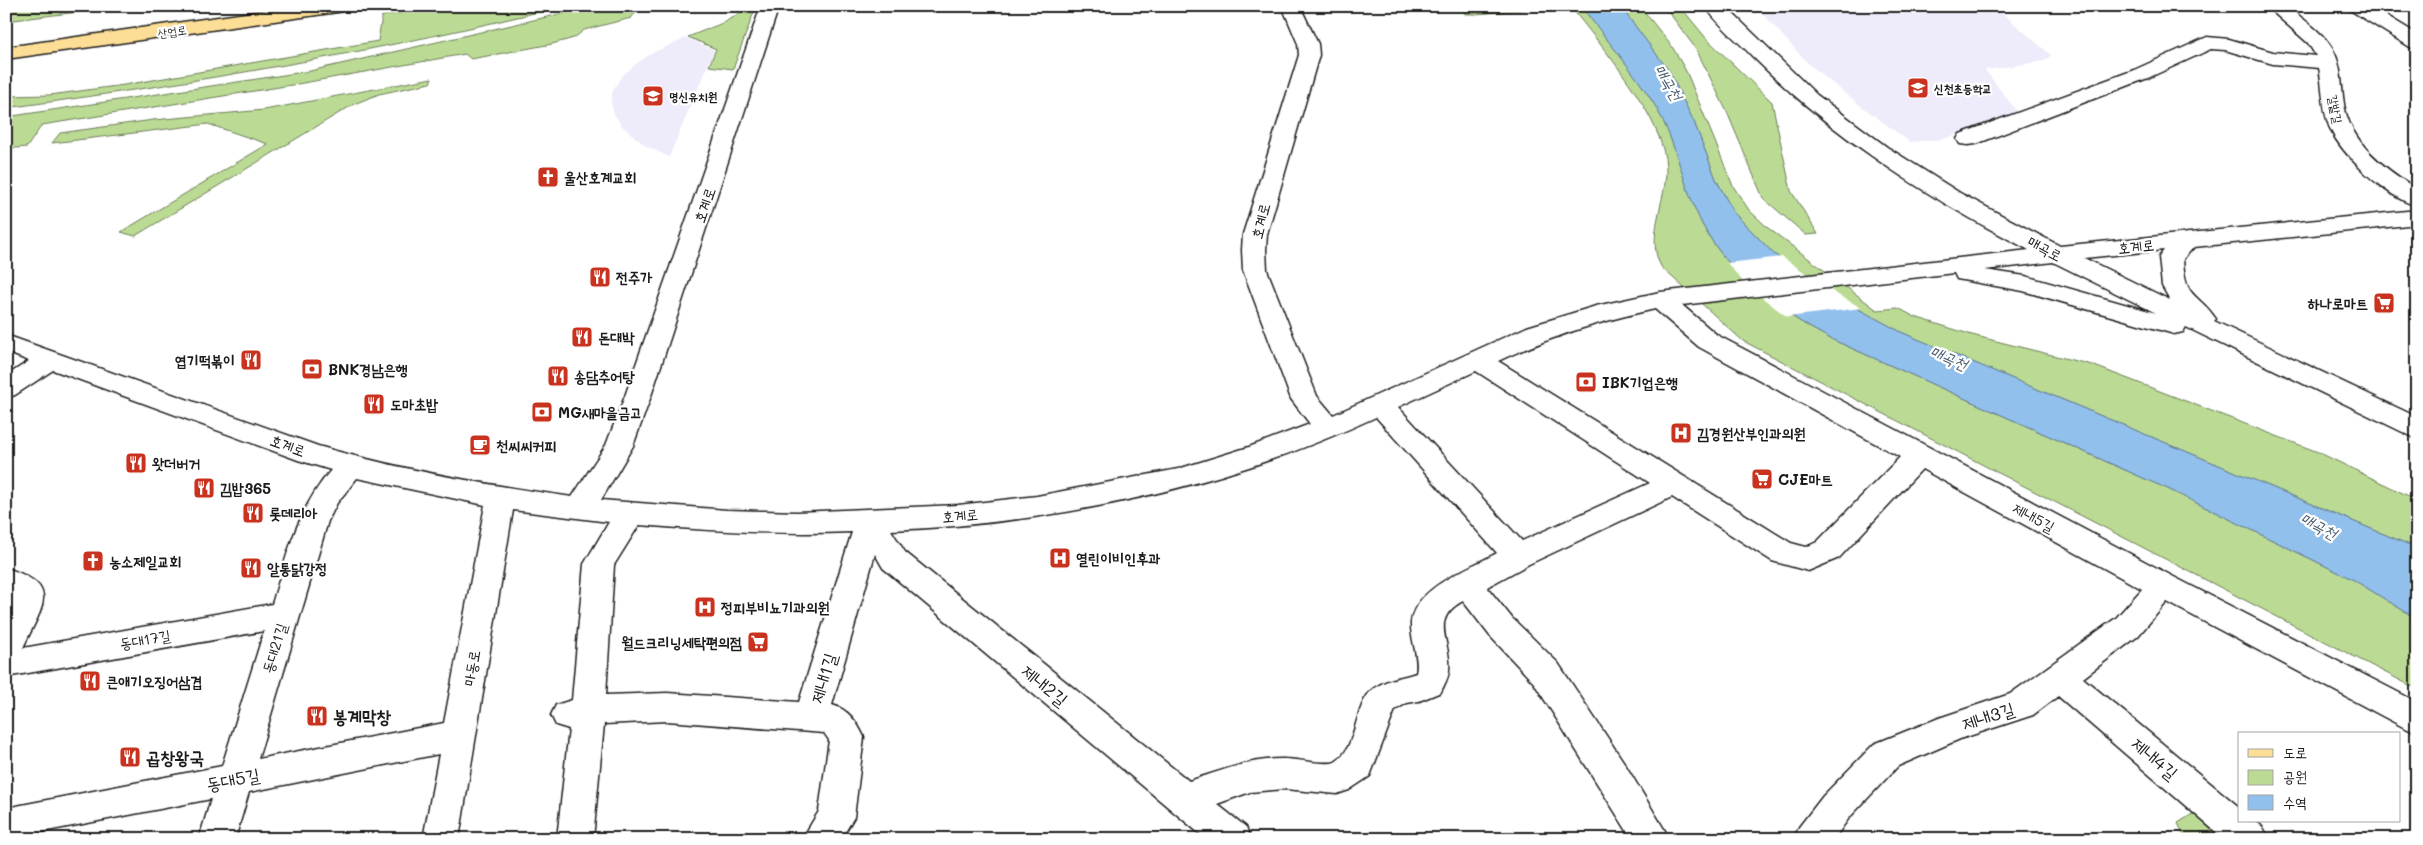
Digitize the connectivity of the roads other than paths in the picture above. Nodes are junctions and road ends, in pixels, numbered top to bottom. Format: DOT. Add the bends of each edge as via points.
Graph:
graph roads {
  1 [pos="230,6"];
  2 [pos="338,6"];
  3 [pos="770,6"];
  4 [pos="1291,6"];
  5 [pos="1714,6"];
  6 [pos="2275,6"];
  7 [pos="2357,6"];
  8 [pos="6,35"];
  9 [pos="2417,43"];
  10 [pos="6,53"];
  11 [pos="2328,63"];
  12 [pos="1968,139"];
  13 [pos="2417,199"];
  14 [pos="2417,217"];
  15 [pos="2187,241"];
  16 [pos="2056,254"];
  17 [pos="1932,269"];
  18 [pos="1660,300"];
  19 [pos="2219,334"];
  20 [pos="6,343"];
  21 [pos="2249,348"];
  22 [pos="51,359"];
  23 [pos="1478,360"];
  24 [pos="6,388"];
  25 [pos="1380,405"];
  26 [pos="1328,428"];
  27 [pos="2417,429"];
  28 [pos="1918,455"];
  29 [pos="351,466"];
  30 [pos="1673,484"];
  31 [pos="501,498"];
  32 [pos="580,509"];
  33 [pos="630,514"];
  34 [pos="870,520"];
  35 [pos="1518,556"];
  36 [pos="6,580"];
  37 [pos="1467,584"];
  38 [pos="2162,586"];
  39 [pos="284,615"];
  40 [pos="6,649"];
  41 [pos="6,664"];
  42 [pos="2060,678"];
  43 [pos="578,712"];
  44 [pos="811,718"];
  45 [pos="2417,718"];
  46 [pos="459,735"];
  47 [pos="234,779"];
  48 [pos="1184,799"];
  49 [pos="6,824"];
  50 [pos="1221,835"];
  51 [pos="217,839"];
  52 [pos="441,839"];
  53 [pos="575,839"];
  54 [pos="820,839"];
  55 [pos="1652,839"];
  56 [pos="1812,839"];
  57 [pos="2251,839"];
  1 -- 8 [label="main road, 산업로"];
  2 -- 10 [label="main road, 산업로"];
  3 -- 32 [label="street, 호계로" via="638,396 619,446"];
  4 -- 26 [label="street, 호계로" via="1308,44 1309,55 1254,250 1256,270 1305,399"];
  5 -- 16 [label="street, 매곡로" via="1788,81 1845,128 1956,200"];
  6 -- 11 [label="street, 갈밭길" via="2317,42"];
  7 -- 9 [label="street"];
  11 -- 12 [label="street" via="2263,56 2233,45 2207,42 2141,74"];
  11 -- 13 [label="street, 갈밭길" via="2341,133 2382,174"];
  14 -- 15 [label="street, 호계로"];
  15 -- 16 [label="street, 호계로"];
  15 -- 19 [label="street" via="2171,257 2171,280 2184,303"];
  16 -- 17 [label="street, 호계로"];
  16 -- 19 [label="street, 매곡로"];
  17 -- 18 [label="street, 호계로"];
  17 -- 21 [label="street" via="2025,284"];
  18 -- 23 [label="street, 호계로" via="1596,314 1536,333"];
  18 -- 28 [label="street, 제내5길" via="1708,341"];
  19 -- 21 [label="street, 매곡로"];
  20 -- 22 [label="street, 호계로"];
  21 -- 27 [label="street, 매곡로"];
  22 -- 24 [label="street"];
  22 -- 29 [label="street, 호계로"];
  23 -- 25 [label="street, 호계로"];
  23 -- 30 [label="street"];
  25 -- 26 [label="street, 호계로"];
  25 -- 35 [label="street"];
  26 -- 34 [label="street, 호계로" via="1178,479 1094,497 1037,508"];
  28 -- 30 [label="street" via="1828,550 1808,559 1783,553"];
  28 -- 38 [label="street, 제내5길"];
  29 -- 31 [label="street, 호계로"];
  29 -- 39 [label="street, 동대21길" via="325,497 313,520"];
  30 -- 35 [label="street"];
  31 -- 32 [label="street, 호계로"];
  31 -- 46 [label="street, 마동로"];
  32 -- 33 [label="street, 호계로"];
  33 -- 34 [label="street, 호계로" via="797,523"];
  33 -- 43 [label="street" via="599,564"];
  34 -- 44 [label="street, 제내1길"];
  34 -- 48 [label="street, 제내2길" via="894,560"];
  35 -- 37 [label="street"];
  36 -- 40 [label="street" via="28,592 27,604"];
  37 -- 48 [label="street" via="1445,596 1431,609 1427,623 1433,670 1429,682 1419,688 1400,690 1383,700 1374,716 1358,765 1337,779 1285,774 1250,777"];
  37 -- 55 [label="street" via="1546,674"];
  38 -- 42 [label="street, 제내3길" via="2127,627"];
  38 -- 45 [label="street, 제내5길"];
  39 -- 41 [label="street, 동대17길"];
  39 -- 47 [label="street, 동대21길"];
  42 -- 56 [label="street, 제내3길" via="2021,705 1951,728 1886,755 1836,806"];
  42 -- 57 [label="street, 제내4길"];
  43 -- 44 [label="street" via="653,707"];
  43 -- 53 [label="street"];
  44 -- 54 [label="street, 제내1길" via="833,719 847,738 836,817"];
  46 -- 47 [label="street, 동대5길"];
  46 -- 52 [label="street, 마동로"];
  47 -- 49 [label="street, 동대5길"];
  47 -- 51 [label="street, 동대21길"];
  48 -- 50 [label="street, 제내2길"];
}
